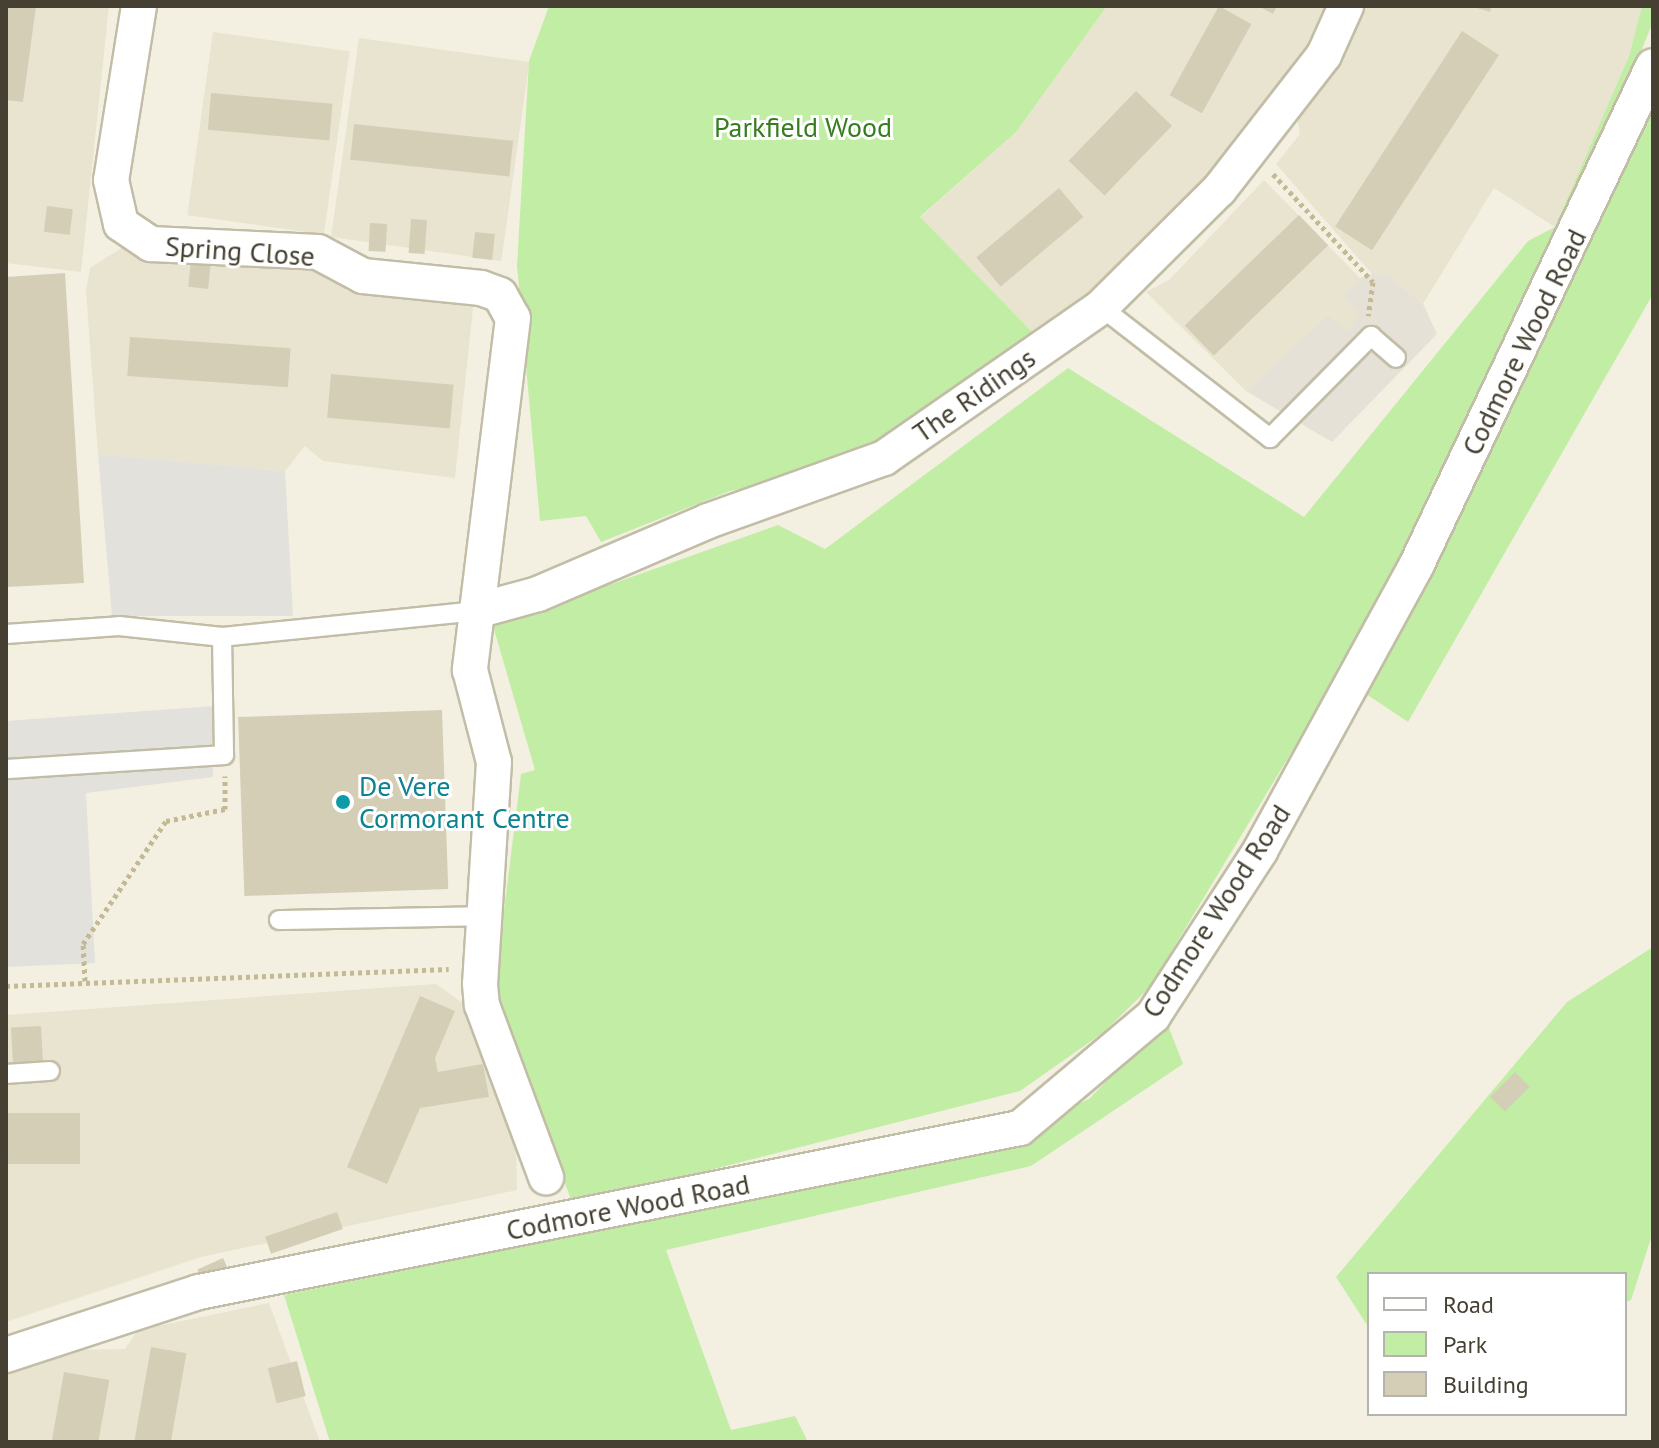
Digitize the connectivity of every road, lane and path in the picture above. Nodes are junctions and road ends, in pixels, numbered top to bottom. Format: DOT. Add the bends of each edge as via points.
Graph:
graph roads {
  1 [pos="139,6"];
  2 [pos="1346,6"];
  3 [pos="1653,66"];
  4 [pos="1250,150"];
  5 [pos="1101,307"];
  6 [pos="1371,336"];
  7 [pos="1396,358"];
  8 [pos="476,611"];
  9 [pos="6,634"];
  10 [pos="222,637"];
  11 [pos="224,755"];
  12 [pos="6,769"];
  13 [pos="482,916"];
  14 [pos="279,920"];
  15 [pos="459,969"];
  16 [pos="85,981"];
  17 [pos="6,986"];
  18 [pos="50,1071"];
  19 [pos="6,1074"];
  20 [pos="546,1177"];
  21 [pos="6,1355"];
  1 -- 8 [label="street, Spring Close" via="111,180 121,224 151,244 318,252 363,276 481,288 500,295 507,307 513,318"];
  2 -- 4 [label="street, The Ridings" via="1324,55"];
  3 -- 21 [label="street, Codmore Wood Road" via="1416,566 1260,851 1153,1016 1020,1128 199,1292"];
  4 -- 5 [label="street, The Ridings" via="1219,190"];
  4 -- 6 [label="path" via="1373,282 1366,305"];
  5 -- 6 [label="lane" via="1270,438"];
  5 -- 8 [label="street, The Ridings" via="884,458 708,521 538,594"];
  6 -- 7 [label="lane"];
  8 -- 10 [label="lane"];
  8 -- 13 [label="street, Spring Close" via="470,670 494,762"];
  9 -- 10 [label="lane" via="119,626"];
  10 -- 11 [label="lane"];
  11 -- 12 [label="lane"];
  11 -- 16 [label="path" via="225,809 166,821 83,944"];
  13 -- 14 [label="lane"];
  13 -- 20 [label="street, Spring Close" via="482,1005"];
  15 -- 16 [label="path"];
  16 -- 17 [label="path"];
  18 -- 19 [label="lane"];
}
